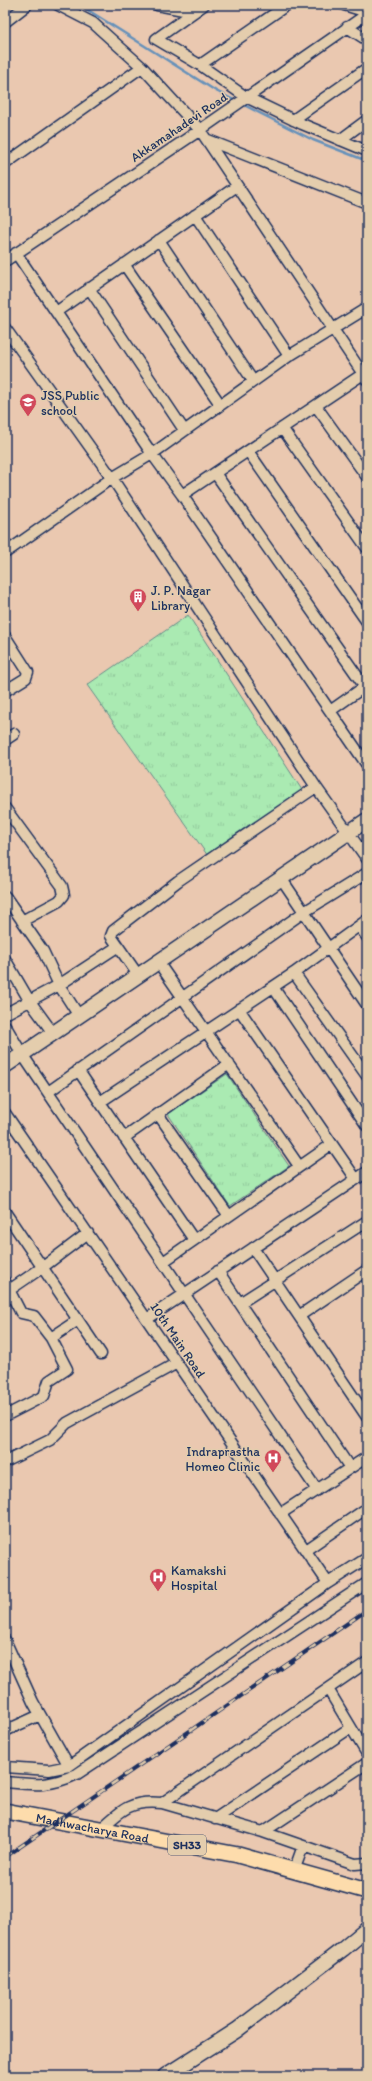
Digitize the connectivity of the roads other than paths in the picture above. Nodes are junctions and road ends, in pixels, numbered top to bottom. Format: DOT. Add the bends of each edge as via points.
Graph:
graph roads {
  1 [pos="28,5"];
  2 [pos="58,5"];
  3 [pos="157,5"];
  4 [pos="204,5"];
  5 [pos="287,5"];
  6 [pos="344,5"];
  7 [pos="194,12"];
  8 [pos="367,13"];
  9 [pos="5,22"];
  10 [pos="346,27"];
  11 [pos="367,40"];
  12 [pos="200,65"];
  13 [pos="142,66"];
  14 [pos="367,68"];
  15 [pos="246,97"];
  16 [pos="293,120"];
  17 [pos="367,120"];
  18 [pos="200,130"];
  19 [pos="208,140"];
  20 [pos="340,140"];
  21 [pos="367,151"];
  22 [pos="5,164"];
  23 [pos="237,186"];
  24 [pos="367,203"];
  25 [pos="195,215"];
  26 [pos="159,240"];
  27 [pos="16,253"];
  28 [pos="5,261"];
  29 [pos="124,264"];
  30 [pos="89,288"];
  31 [pos="367,308"];
  32 [pos="56,312"];
  33 [pos="5,328"];
  34 [pos="332,329"];
  35 [pos="289,356"];
  36 [pos="365,377"];
  37 [pos="252,382"];
  38 [pos="220,404"];
  39 [pos="316,406"];
  40 [pos="282,428"];
  41 [pos="184,430"];
  42 [pos="248,451"];
  43 [pos="152,454"];
  44 [pos="215,473"];
  45 [pos="367,477"];
  46 [pos="112,478"];
  47 [pos="182,495"];
  48 [pos="367,548"];
  49 [pos="5,553"];
  50 [pos="367,622"];
  51 [pos="5,636"];
  52 [pos="366,686"];
  53 [pos="5,691"];
  54 [pos="330,711"];
  55 [pos="363,750"];
  56 [pos="367,765"];
  57 [pos="316,787"];
  58 [pos="5,808"];
  59 [pos="367,820"];
  60 [pos="348,832"];
  61 [pos="367,859"];
  62 [pos="367,873"];
  63 [pos="281,878"];
  64 [pos="5,896"];
  65 [pos="304,912"];
  66 [pos="22,921"];
  67 [pos="363,923"];
  68 [pos="367,937"];
  69 [pos="117,947"];
  70 [pos="328,948"];
  71 [pos="5,959"];
  72 [pos="158,962"];
  73 [pos="294,973"];
  74 [pos="138,975"];
  75 [pos="59,985"];
  76 [pos="272,987"];
  77 [pos="183,997"];
  78 [pos="29,1000"];
  79 [pos="367,1005"];
  80 [pos="239,1009"];
  81 [pos="5,1014"];
  82 [pos="79,1016"];
  83 [pos="5,1025"];
  84 [pos="206,1030"];
  85 [pos="53,1033"];
  86 [pos="22,1054"];
  87 [pos="229,1064"];
  88 [pos="5,1066"];
  89 [pos="78,1070"];
  90 [pos="367,1076"];
  91 [pos="48,1092"];
  92 [pos="100,1102"];
  93 [pos="5,1113"];
  94 [pos="158,1114"];
  95 [pos="367,1126"];
  96 [pos="124,1138"];
  97 [pos="332,1144"];
  98 [pos="299,1166"];
  99 [pos="367,1172"];
  100 [pos="356,1179"];
  101 [pos="5,1212"];
  102 [pos="229,1216"];
  103 [pos="367,1220"];
  104 [pos="88,1233"];
  105 [pos="194,1240"];
  106 [pos="253,1248"];
  107 [pos="163,1262"];
  108 [pos="43,1267"];
  109 [pos="367,1270"];
  110 [pos="218,1272"];
  111 [pos="275,1281"];
  112 [pos="6,1288"];
  113 [pos="185,1294"];
  114 [pos="240,1303"];
  115 [pos="299,1316"];
  116 [pos="147,1319"];
  117 [pos="78,1320"];
  118 [pos="51,1338"];
  119 [pos="101,1354"];
  120 [pos="177,1363"];
  121 [pos="5,1416"];
  122 [pos="367,1417"];
  123 [pos="367,1457"];
  124 [pos="5,1462"];
  125 [pos="350,1468"];
  126 [pos="317,1490"];
  127 [pos="367,1508"];
  128 [pos="280,1514"];
  129 [pos="306,1550"];
  130 [pos="367,1558"];
  131 [pos="328,1583"];
  132 [pos="367,1583"];
  133 [pos="5,1640"];
  134 [pos="367,1662"];
  135 [pos="328,1689"];
  136 [pos="40,1715"];
  137 [pos="350,1728"];
  138 [pos="5,1731"];
  139 [pos="367,1754"];
  140 [pos="367,1763"];
  141 [pos="69,1766"];
  142 [pos="5,1767"];
  143 [pos="5,1782"];
  144 [pos="162,1803"];
  145 [pos="5,1811"];
  146 [pos="215,1819"];
  147 [pos="102,1828"];
  148 [pos="262,1832"];
  149 [pos="302,1846"];
  150 [pos="367,1863"];
  151 [pos="294,1871"];
  152 [pos="367,1891"];
  153 [pos="367,1928"];
  154 [pos="165,2076"];
  1 -- 9 [label="street"];
  2 -- 13 [label="street" via="93,23"];
  3 -- 7 [label="street"];
  4 -- 7 [label="street"];
  5 -- 12 [label="street"];
  6 -- 8 [label="street"];
  7 -- 12 [label="street" via="156,40"];
  8 -- 10 [label="street, Akkamahadevi Road"];
  10 -- 11 [label="street"];
  10 -- 15 [label="street, Akkamahadevi Road"];
  12 -- 15 [label="street"];
  13 -- 18 [label="street"];
  13 -- 22 [label="street"];
  14 -- 16 [label="street"];
  15 -- 16 [label="street"];
  15 -- 18 [label="street, Akkamahadevi Road"];
  16 -- 20 [label="street"];
  17 -- 20 [label="street"];
  18 -- 19 [label="street"];
  18 -- 27 [label="street, Akkamahadevi Road"];
  19 -- 23 [label="street"];
  19 -- 24 [label="street"];
  20 -- 21 [label="street"];
  23 -- 25 [label="street"];
  23 -- 34 [label="street"];
  25 -- 26 [label="street"];
  25 -- 35 [label="street"];
  26 -- 29 [label="street"];
  26 -- 37 [label="street"];
  27 -- 28 [label="street, Akkamahadevi Road"];
  27 -- 32 [label="street"];
  29 -- 30 [label="street"];
  29 -- 38 [label="street"];
  30 -- 32 [label="street"];
  30 -- 41 [label="street"];
  31 -- 34 [label="street"];
  32 -- 43 [label="street"];
  33 -- 46 [label="street"];
  34 -- 35 [label="street"];
  34 -- 36 [label="street"];
  35 -- 37 [label="street"];
  36 -- 39 [label="street"];
  37 -- 38 [label="street"];
  38 -- 41 [label="street"];
  39 -- 40 [label="street"];
  39 -- 45 [label="street"];
  40 -- 42 [label="street"];
  40 -- 48 [label="street"];
  41 -- 43 [label="street"];
  42 -- 44 [label="street"];
  42 -- 50 [label="street"];
  43 -- 46 [label="street"];
  43 -- 47 [label="street"];
  44 -- 47 [label="street"];
  44 -- 52 [label="street"];
  46 -- 49 [label="street"];
  46 -- 57 [label="street"];
  47 -- 54 [label="street"];
  51 -- 53 [label="street" via="28,672 26,678"];
  52 -- 54 [label="street"];
  54 -- 55 [label="street"];
  55 -- 56 [label="street"];
  57 -- 60 [label="street"];
  57 -- 69 [label="street" via="178,881 113,931 111,936"];
  58 -- 66 [label="street" via="62,886 64,895 59,901"];
  59 -- 60 [label="street"];
  60 -- 61 [label="street"];
  60 -- 63 [label="street"];
  62 -- 65 [label="street"];
  63 -- 65 [label="street"];
  63 -- 72 [label="street"];
  64 -- 66 [label="street"];
  65 -- 70 [label="street"];
  65 -- 77 [label="street"];
  66 -- 75 [label="street" via="43,951"];
  67 -- 68 [label="street"];
  67 -- 70 [label="street"];
  69 -- 74 [label="street"];
  69 -- 75 [label="street"];
  70 -- 73 [label="street"];
  70 -- 79 [label="street"];
  71 -- 78 [label="street"];
  72 -- 74 [label="street"];
  72 -- 77 [label="street"];
  73 -- 76 [label="street"];
  73 -- 90 [label="street"];
  74 -- 82 [label="street"];
  75 -- 78 [label="street"];
  75 -- 82 [label="street"];
  76 -- 80 [label="street"];
  76 -- 95 [label="street"];
  77 -- 84 [label="street"];
  77 -- 89 [label="street"];
  78 -- 81 [label="street"];
  78 -- 85 [label="street"];
  80 -- 84 [label="street"];
  80 -- 97 [label="street"];
  82 -- 85 [label="street"];
  83 -- 86 [label="street"];
  84 -- 87 [label="street"];
  84 -- 92 [label="street"];
  85 -- 86 [label="street"];
  86 -- 88 [label="street"];
  86 -- 91 [label="street"];
  87 -- 94 [label="street"];
  87 -- 98 [label="street"];
  89 -- 91 [label="street"];
  89 -- 92 [label="street"];
  91 -- 107 [label="street"];
  92 -- 96 [label="street"];
  93 -- 104 [label="street, 10th Main Road"];
  94 -- 96 [label="street"];
  94 -- 102 [label="street"];
  96 -- 105 [label="street"];
  97 -- 98 [label="street"];
  97 -- 100 [label="street"];
  98 -- 102 [label="street"];
  99 -- 100 [label="street"];
  100 -- 106 [label="street"];
  101 -- 108 [label="street"];
  102 -- 105 [label="street"];
  103 -- 111 [label="street"];
  104 -- 108 [label="street"];
  104 -- 116 [label="street, 10th Main Road"];
  105 -- 107 [label="street"];
  106 -- 110 [label="street"];
  106 -- 111 [label="street"];
  107 -- 113 [label="street"];
  108 -- 112 [label="street"];
  108 -- 117 [label="street"];
  109 -- 115 [label="street"];
  110 -- 113 [label="street"];
  110 -- 114 [label="street"];
  111 -- 114 [label="street"];
  111 -- 115 [label="street"];
  112 -- 118 [label="street" via="22,1314 34,1316"];
  113 -- 116 [label="street"];
  113 -- 126 [label="street"];
  114 -- 125 [label="street"];
  115 -- 122 [label="street"];
  116 -- 120 [label="street, 10th Main Road"];
  117 -- 118 [label="street"];
  117 -- 119 [label="street"];
  118 -- 121 [label="street" via="67,1370 49,1381 44,1396"];
  120 -- 124 [label="street" via="67,1423 50,1440"];
  120 -- 128 [label="street, 10th Main Road"];
  123 -- 125 [label="street"];
  125 -- 126 [label="street"];
  126 -- 128 [label="street"];
  127 -- 129 [label="street"];
  128 -- 129 [label="street, 10th Main Road"];
  129 -- 131 [label="street, 10th Main Road"];
  130 -- 131 [label="street"];
  131 -- 141 [label="street"];
  132 -- 143 [label="street" via="77,1774 59,1783 42,1786"];
  133 -- 136 [label="street"];
  134 -- 135 [label="street"];
  135 -- 137 [label="street"];
  135 -- 144 [label="street"];
  136 -- 138 [label="street"];
  136 -- 141 [label="street"];
  137 -- 139 [label="street"];
  137 -- 146 [label="street"];
  140 -- 148 [label="street"];
  141 -- 142 [label="street" via="49,1770"];
  144 -- 146 [label="street"];
  144 -- 147 [label="street" via="145,1801 130,1805"];
  145 -- 147 [label="main road, Madhwacharya Road / SH33"];
  146 -- 148 [label="street"];
  147 -- 151 [label="main road, Madhwacharya Road / SH33" via="238,1855"];
  148 -- 149 [label="street"];
  149 -- 150 [label="street" via="355,1864"];
  149 -- 151 [label="street"];
  151 -- 152 [label="main road, Madhwacharya Road / SH33"];
  153 -- 154 [label="street" via="237,2030"];
}
